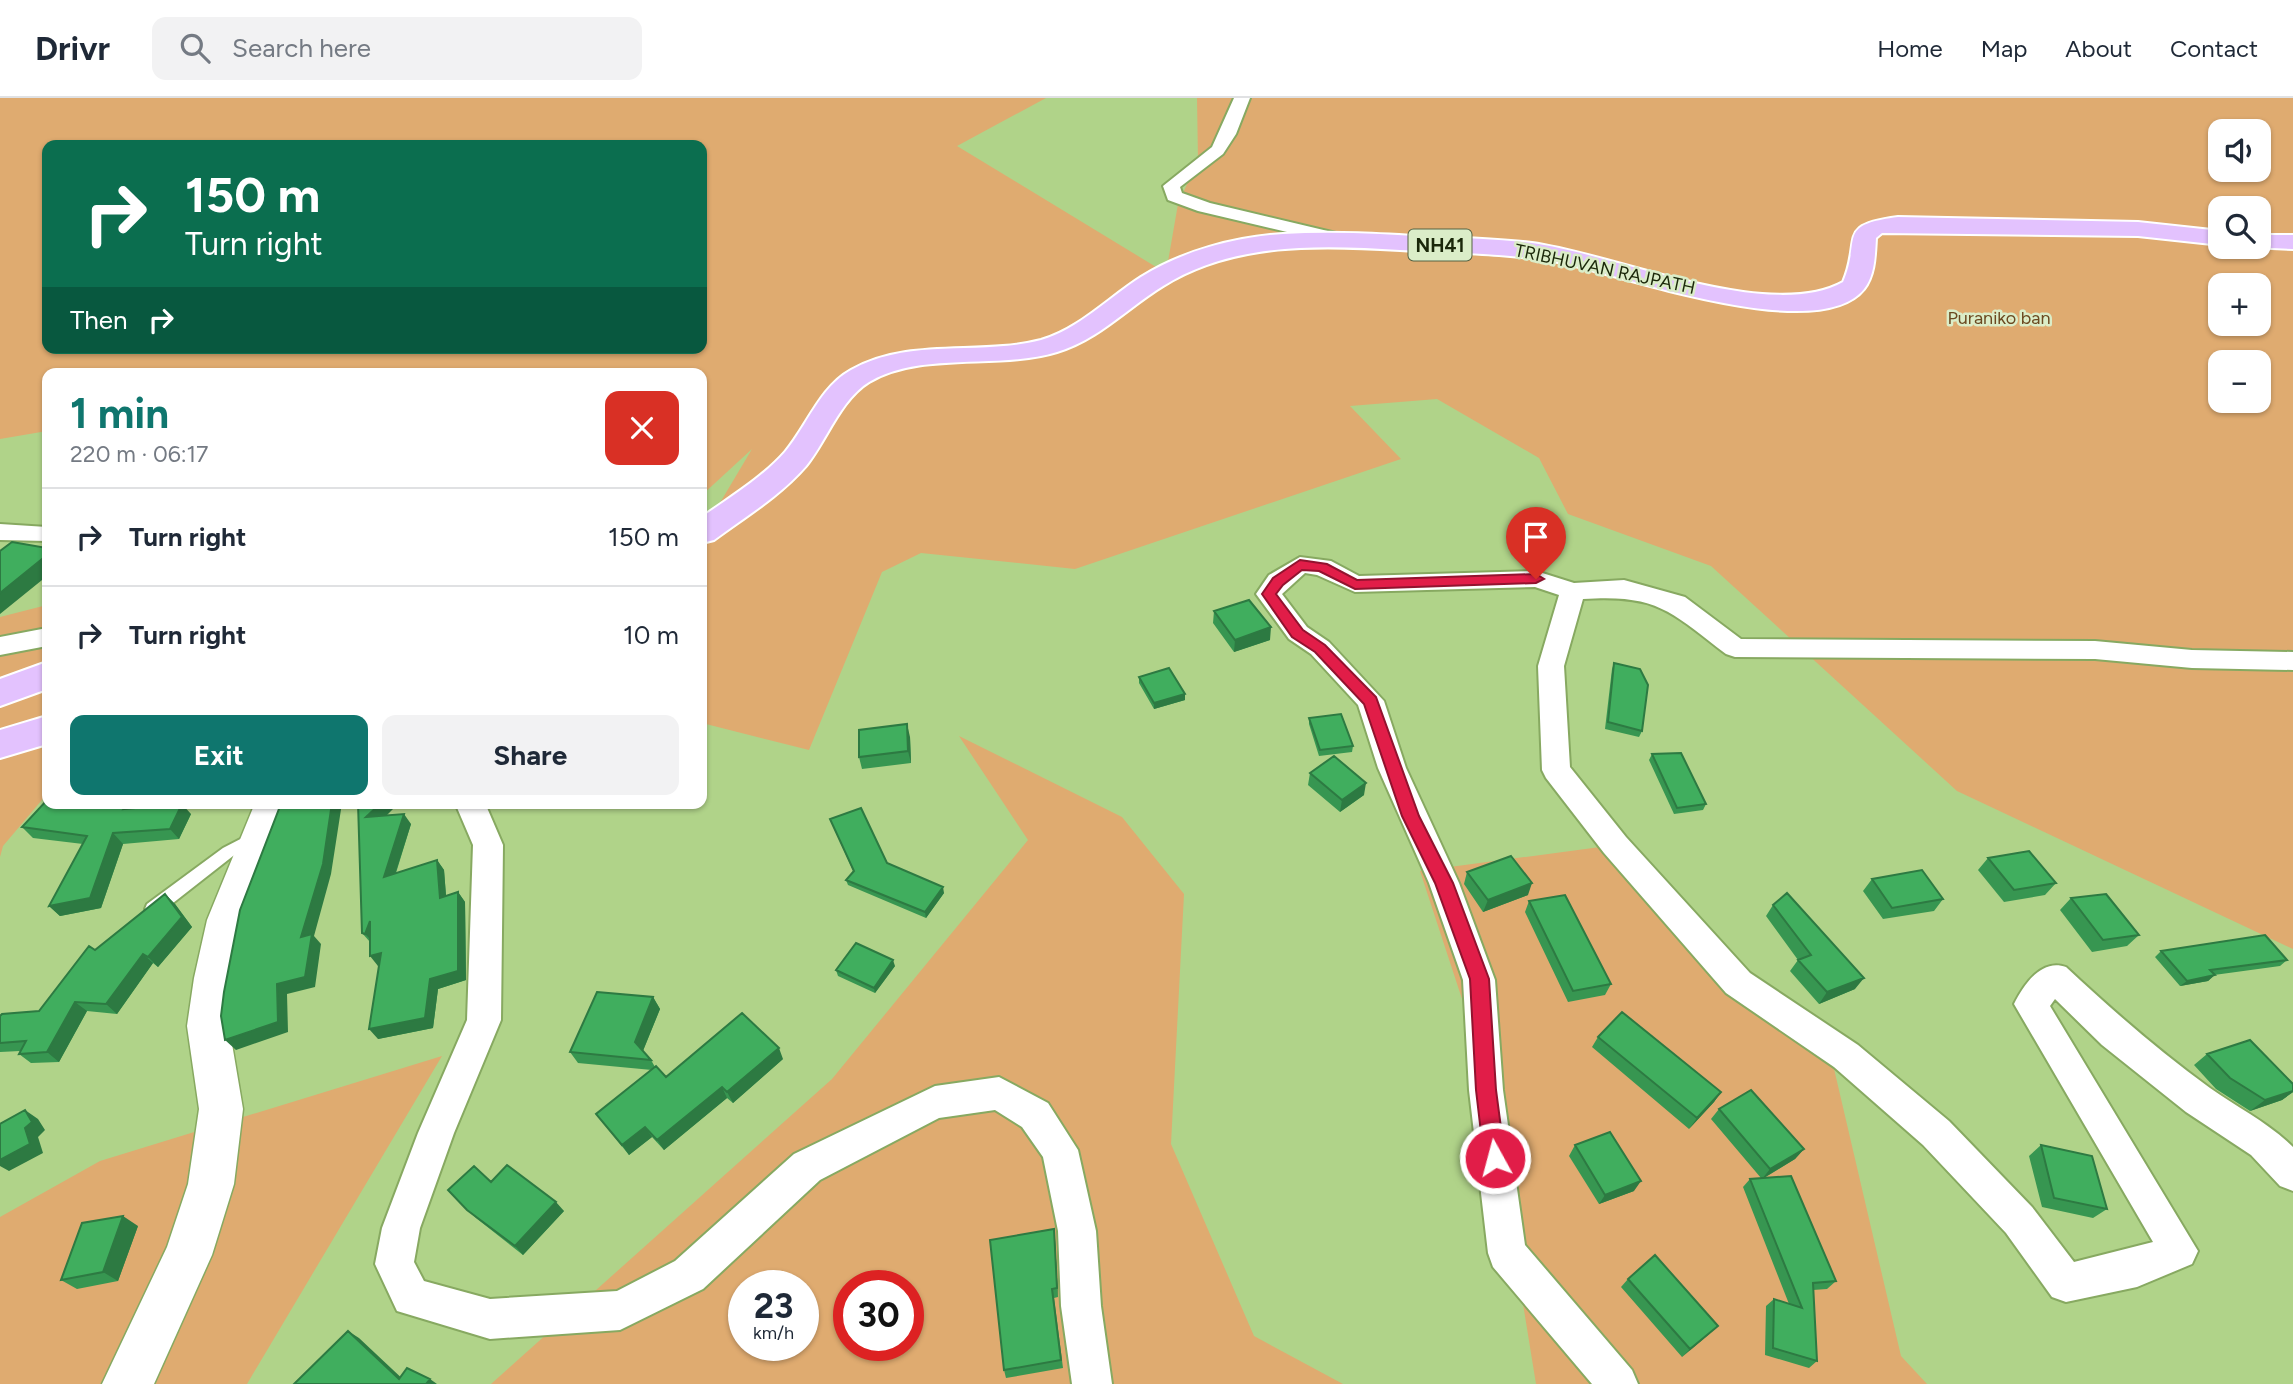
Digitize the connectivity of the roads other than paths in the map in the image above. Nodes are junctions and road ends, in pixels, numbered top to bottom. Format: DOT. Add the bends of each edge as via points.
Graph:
graph roads {
  1 [pos="1242,98"];
  2 [pos="2208,237"];
  3 [pos="1347,241"];
  4 [pos="2271,242"];
  5 [pos="2293,243"];
  6 [pos="707,529"];
  7 [pos="0,532"];
  8 [pos="42,534"];
  9 [pos="1573,591"];
  10 [pos="42,638"];
  11 [pos="0,646"];
  12 [pos="2293,661"];
  13 [pos="42,677"];
  14 [pos="0,694"];
  15 [pos="42,731"];
  16 [pos="0,744"];
  17 [pos="473,809"];
  18 [pos="267,819"];
  19 [pos="140,919"];
  20 [pos="2293,1173"];
  21 [pos="128,1384"];
  22 [pos="1092,1384"];
  23 [pos="1618,1384"];
  1 -- 3 [label="street" via="1223,144 1202,165 1180,176 1171,186 1174,196 1203,208"];
  2 -- 3 [label="highway, TRIBHUVAN RAJPATH / NH41" via="2075,226 1898,223 1875,227 1864,236 1853,286 1819,303 1796,304 1753,300 1535,251"];
  3 -- 6 [label="highway, TRIBHUVAN RAJPATH / NH41" via="1259,244 1185,265 1166,273 1080,335 1046,347 891,364 862,374 840,391 803,450"];
  4 -- 5 [label="highway"];
  7 -- 8 [label="street"];
  9 -- 12 [label="street" via="1623,588 1676,603 1735,648 2082,649 2192,659"];
  9 -- 20 [label="street" via="1551,666 1556,770 1615,845 1738,983 1846,1056 1936,1133 2019,1220 2066,1283 2137,1268 2179,1251 2031,1004 2054,978 2114,1034 2198,1100 2264,1143"];
  9 -- 23 [label="street" via="1536,579 1355,584 1322,567 1300,565 1269,594 1298,633 1320,648 1370,701 1406,804 1444,883 1479,979 1486,1090 1507,1253"];
  10 -- 11 [label="street"];
  13 -- 14 [label="highway"];
  15 -- 16 [label="highway"];
  17 -- 22 [label="street" via="488,845 484,1020 401,1228 394,1264 411,1297 490,1320 620,1310 689,1275 807,1167 935,1101 999,1093 1035,1115 1060,1150 1077,1231"];
  18 -- 19 [label="lane"];
  18 -- 21 [label="street" via="227,920 214,978 208,1026 220,1110 211,1184 188,1255"];
}
